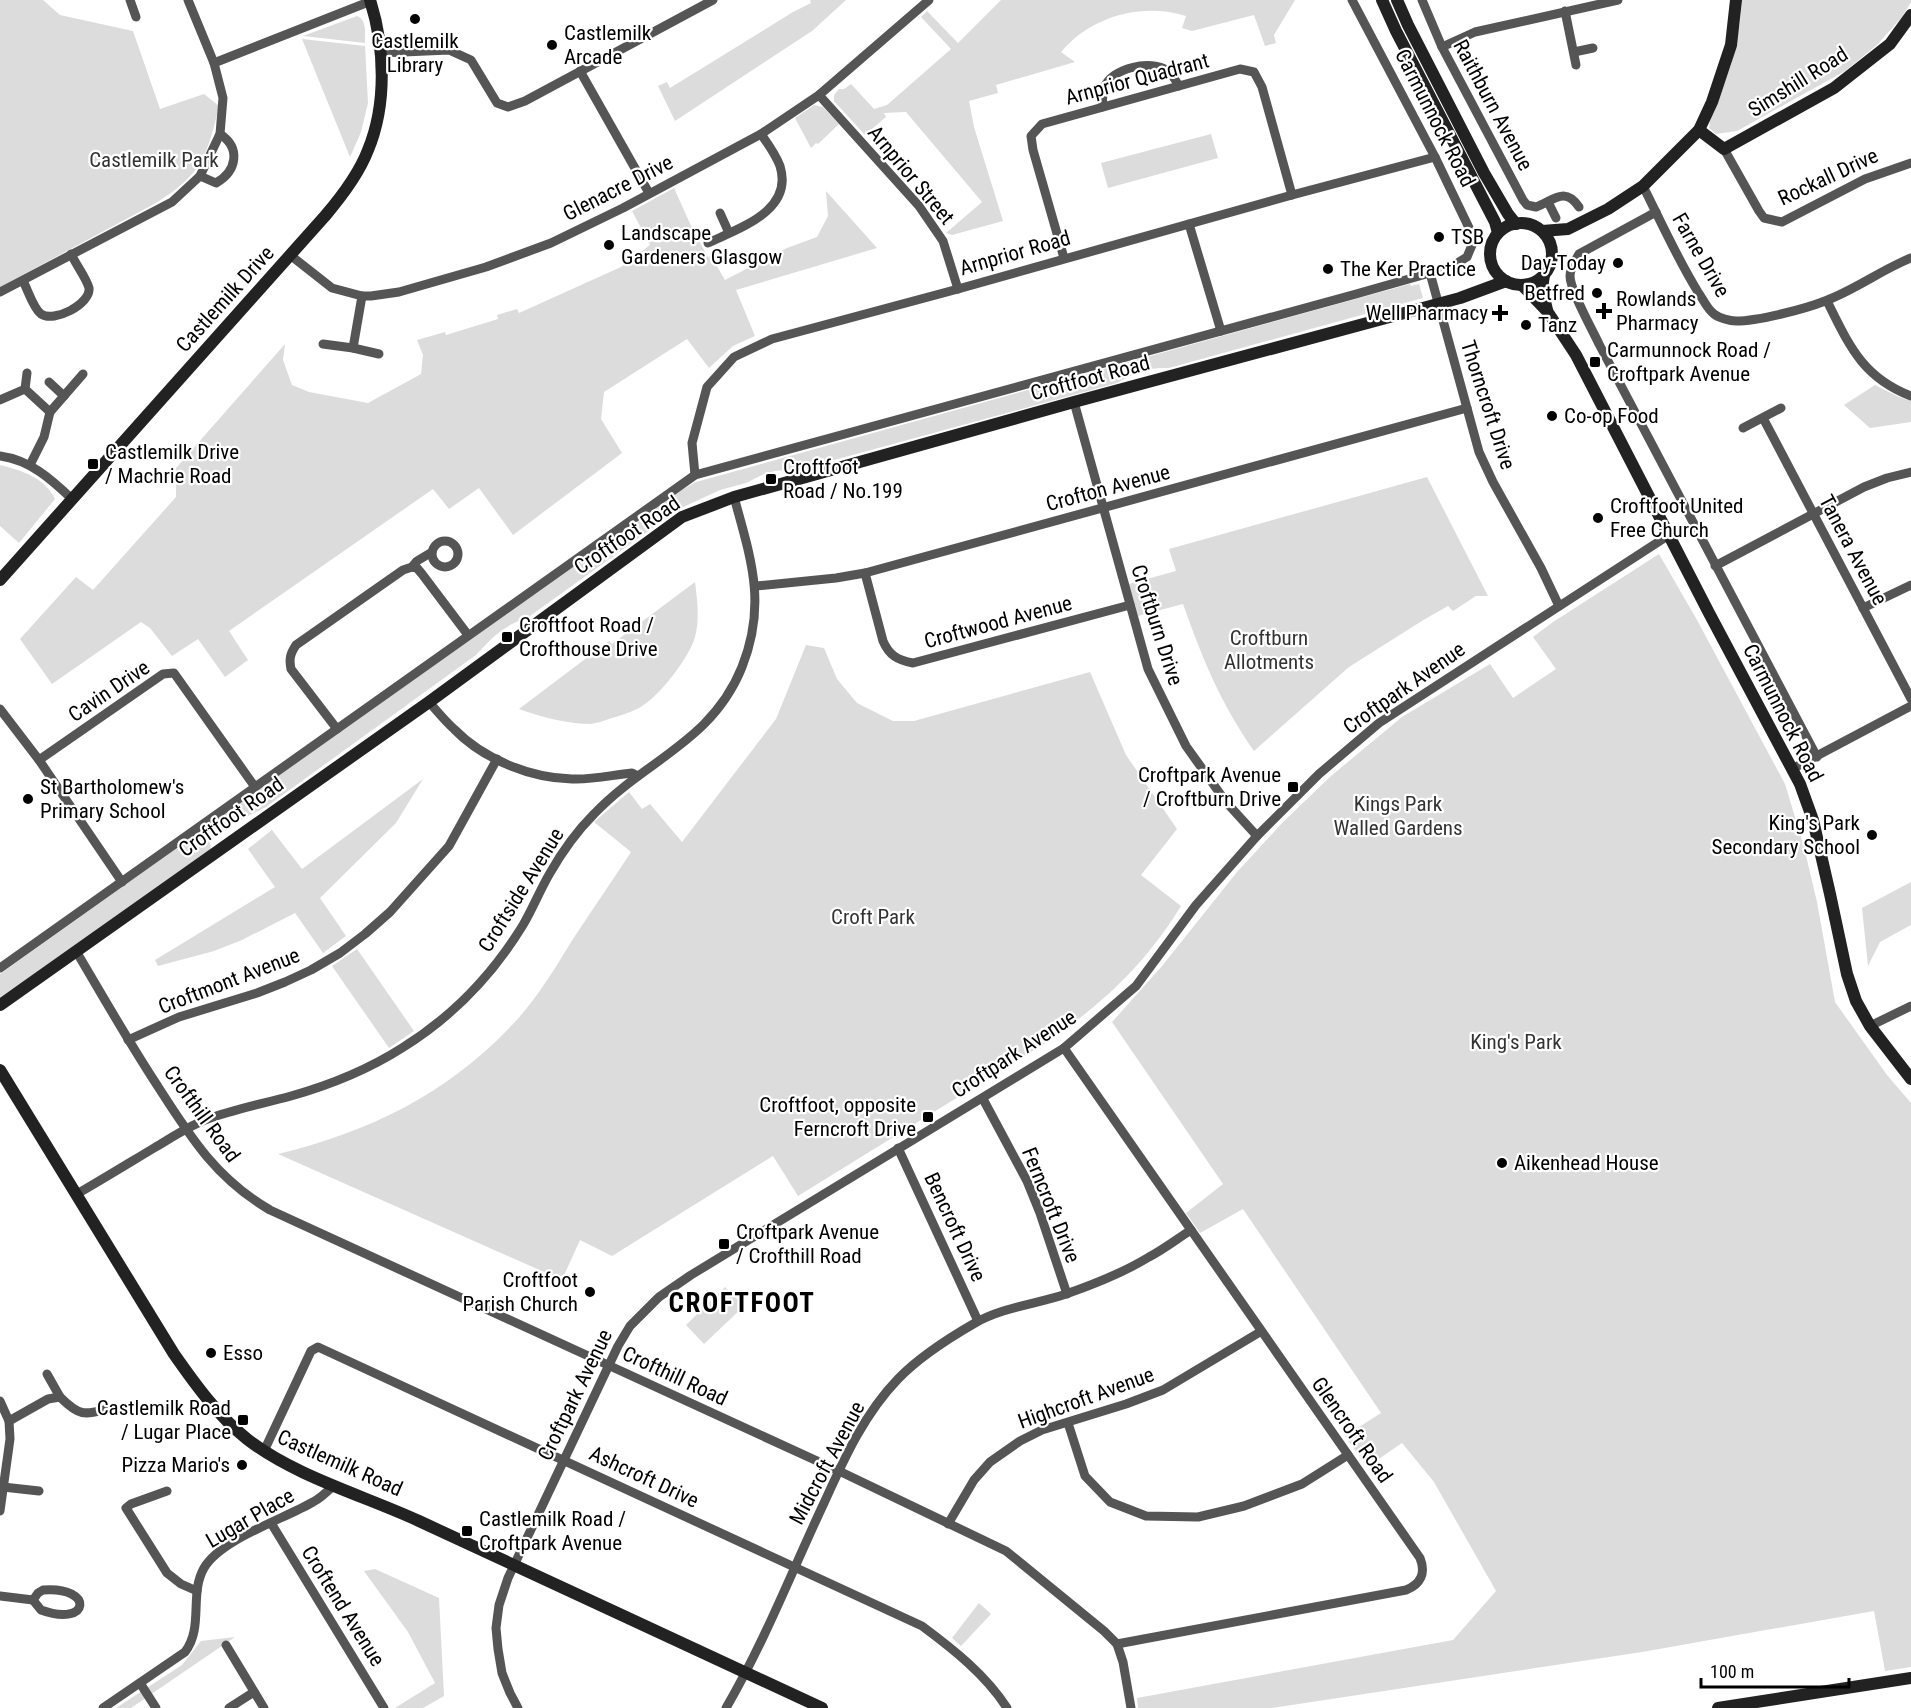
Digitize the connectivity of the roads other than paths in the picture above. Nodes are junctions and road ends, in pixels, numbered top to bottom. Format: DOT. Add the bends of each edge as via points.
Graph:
graph roads {
  1 [pos="130,0"];
  2 [pos="189,0"];
  3 [pos="370,0"];
  4 [pos="713,0"];
  5 [pos="929,0"];
  6 [pos="1353,0"];
  7 [pos="1382,0"];
  8 [pos="1397,0"];
  9 [pos="1422,0"];
  10 [pos="1618,0"];
  11 [pos="1736,0"];
  12 [pos="1565,11"];
  13 [pos="1911,15"];
  14 [pos="136,17"];
  15 [pos="1442,46"];
  16 [pos="1593,48"];
  17 [pos="1574,52"];
  18 [pos="381,53"];
  19 [pos="214,63"];
  20 [pos="1576,65"];
  21 [pos="580,71"];
  22 [pos="1179,86"];
  23 [pos="819,95"];
  24 [pos="1102,107"];
  25 [pos="1699,130"];
  26 [pos="220,134"];
  27 [pos="761,134"];
  28 [pos="1724,149"];
  29 [pos="1436,157"];
  30 [pos="1911,163"];
  31 [pos="200,176"];
  32 [pos="1643,186"];
  33 [pos="649,193"];
  34 [pos="1292,195"];
  35 [pos="1548,202"];
  36 [pos="1579,207"];
  37 [pos="1656,212"];
  38 [pos="720,213"];
  39 [pos="1556,218"];
  40 [pos="1189,224"];
  41 [pos="1516,224"];
  42 [pos="1568,229"];
  43 [pos="1542,231"];
  44 [pos="729,233"];
  45 [pos="1498,233"];
  46 [pos="708,243"];
  47 [pos="1552,251"];
  48 [pos="71,254"];
  49 [pos="290,255"];
  50 [pos="1467,257"];
  51 [pos="1064,258"];
  52 [pos="1911,258"];
  53 [pos="1494,269"];
  54 [pos="1430,273"];
  55 [pos="1544,275"];
  56 [pos="23,281"];
  57 [pos="1506,281"];
  58 [pos="1522,285"];
  59 [pos="1485,288"];
  60 [pos="958,289"];
  61 [pos="0,292"];
  62 [pos="362,296"];
  63 [pos="1827,301"];
  64 [pos="1438,303"];
  65 [pos="1547,311"];
  66 [pos="1221,331"];
  67 [pos="323,344"];
  68 [pos="353,348"];
  69 [pos="379,354"];
  70 [pos="27,373"];
  71 [pos="83,375"];
  72 [pos="49,382"];
  73 [pos="25,389"];
  74 [pos="64,396"];
  75 [pos="1911,396"];
  76 [pos="0,400"];
  77 [pos="1074,402"];
  78 [pos="1467,408"];
  79 [pos="1781,408"];
  80 [pos="50,412"];
  81 [pos="1763,418"];
  82 [pos="1743,428"];
  83 [pos="0,456"];
  84 [pos="30,465"];
  85 [pos="1911,472"];
  86 [pos="695,475"];
  87 [pos="734,497"];
  88 [pos="72,499"];
  89 [pos="1103,507"];
  90 [pos="1813,514"];
  91 [pos="1669,535"];
  92 [pos="432,552"];
  93 [pos="1715,566"];
  94 [pos="412,567"];
  95 [pos="865,573"];
  96 [pos="0,580"];
  97 [pos="1911,585"];
  98 [pos="756,586"];
  99 [pos="1130,605"];
  100 [pos="1559,606"];
  101 [pos="1863,608"];
  102 [pos="468,635"];
  103 [pos="1911,699"];
  104 [pos="429,702"];
  105 [pos="1911,706"];
  106 [pos="0,709"];
  107 [pos="337,729"];
  108 [pos="1817,756"];
  109 [pos="497,759"];
  110 [pos="39,760"];
  111 [pos="1792,769"];
  112 [pos="638,776"];
  113 [pos="255,787"];
  114 [pos="1257,836"];
  115 [pos="122,882"];
  116 [pos="76,951"];
  117 [pos="0,968"];
  118 [pos="0,1005"];
  119 [pos="1911,1006"];
  120 [pos="1870,1026"];
  121 [pos="128,1040"];
  122 [pos="1064,1048"];
  123 [pos="0,1070"];
  124 [pos="1911,1079"];
  125 [pos="983,1099"];
  126 [pos="185,1130"];
  127 [pos="898,1148"];
  128 [pos="77,1194"];
  129 [pos="1191,1230"];
  130 [pos="1067,1294"];
  131 [pos="978,1321"];
  132 [pos="1260,1332"];
  133 [pos="608,1365"];
  134 [pos="47,1374"];
  135 [pos="60,1397"];
  136 [pos="0,1401"];
  137 [pos="111,1408"];
  138 [pos="9,1421"];
  139 [pos="1068,1423"];
  140 [pos="264,1451"];
  141 [pos="1348,1455"];
  142 [pos="564,1460"];
  143 [pos="839,1471"];
  144 [pos="334,1485"];
  145 [pos="3,1487"];
  146 [pos="39,1491"];
  147 [pos="167,1491"];
  148 [pos="0,1511"];
  149 [pos="271,1523"];
  150 [pos="948,1524"];
  151 [pos="514,1564"];
  152 [pos="794,1567"];
  153 [pos="197,1591"];
  154 [pos="0,1596"];
  155 [pos="33,1600"];
  156 [pos="1117,1644"];
  157 [pos="226,1645"];
  158 [pos="747,1673"];
  159 [pos="1911,1678"];
  160 [pos="140,1683"];
  161 [pos="254,1692"];
  162 [pos="103,1708"];
  163 [pos="156,1708"];
  164 [pos="229,1708"];
  165 [pos="264,1708"];
  166 [pos="384,1708"];
  167 [pos="518,1708"];
  168 [pos="726,1708"];
  169 [pos="822,1708"];
  170 [pos="1007,1708"];
  171 [pos="1131,1708"];
  172 [pos="1718,1708"];
  1 -- 14 [label="street"];
  2 -- 19 [label="street"];
  3 -- 18 [label="street, Castlemilk Drive"];
  3 -- 19 [label="street"];
  4 -- 21 [label="street"];
  5 -- 23 [label="street, Glenacre Drive"];
  6 -- 29 [label="street, Carmunnock Road"];
  7 -- 45 [label="street, Carmunnock Road"];
  8 -- 41 [label="street, Carmunnock Road" via="1484,173"];
  9 -- 15 [label="street, Raithburn Avenue"];
  10 -- 12 [label="street"];
  11 -- 25 [label="street" via="1731,45"];
  12 -- 15 [label="street" via="1475,32"];
  12 -- 17 [label="street"];
  13 -- 28 [label="street, Simshill Road" via="1890,44 1834,88"];
  15 -- 35 [label="street, Raithburn Avenue" via="1523,200 1536,207"];
  16 -- 17 [label="street"];
  17 -- 20 [label="street"];
  18 -- 21 [label="street" via="449,50 471,60 491,96 508,107"];
  18 -- 49 [label="street, Castlemilk Drive" via="378,115 368,150 329,212"];
  19 -- 26 [label="street" via="223,98"];
  21 -- 33 [label="street"];
  22 -- 24 [label="street, Arnprior Quadrant"];
  22 -- 24 [label="street" via="1169,71 1156,66 1132,67 1114,75 1104,87"];
  22 -- 34 [label="street, Arnprior Quadrant" via="1240,69 1254,72 1262,87"];
  23 -- 27 [label="street, Glenacre Drive"];
  23 -- 60 [label="street, Arnprior Street" via="919,206 943,241"];
  24 -- 51 [label="street, Arnprior Quadrant" via="1042,124 1032,136"];
  25 -- 28 [label="street, Rockall Drive"];
  25 -- 32 [label="street"];
  26 -- 31 [label="street"];
  26 -- 31 [label="street" via="232,145 234,153 228,174 216,183"];
  27 -- 33 [label="street, Glenacre Drive"];
  27 -- 44 [label="street" via="780,167 779,197 759,217"];
  28 -- 30 [label="street, Rockall Drive" via="1764,218 1782,222 1865,179"];
  29 -- 34 [label="street, Arnprior Road"];
  29 -- 50 [label="street, Carmunnock Road" via="1471,232 1472,245"];
  31 -- 48 [label="street" via="172,202"];
  32 -- 37 [label="street, Farne Drive"];
  32 -- 42 [label="street"];
  33 -- 62 [label="street, Glenacre Drive" via="551,243 486,267 399,292"];
  34 -- 40 [label="street, Arnprior Road"];
  35 -- 36 [label="street, Raithburn Avenue" via="1566,196"];
  35 -- 39 [label="street"];
  37 -- 63 [label="street, Farne Drive" via="1688,275 1715,314 1735,321"];
  37 -- 93 [label="street, Carmunnock Road" via="1579,254 1570,277 1599,344"];
  38 -- 44 [label="street"];
  40 -- 51 [label="street, Arnprior Road"];
  40 -- 66 [label="street"];
  41 -- 43 [label="street" via="1530,224"];
  41 -- 45 [label="street"];
  42 -- 43 [label="street"];
  42 -- 47 [label="street"];
  43 -- 47 [label="street"];
  44 -- 46 [label="street"];
  45 -- 53 [label="street" via="1492,242"];
  47 -- 55 [label="street"];
  48 -- 56 [label="street"];
  48 -- 56 [label="street" via="89,287 85,300 77,306 59,316 44,315 38,311"];
  49 -- 62 [label="street, Glenacre Drive" via="332,288"];
  49 -- 88 [label="street, Castlemilk Drive"];
  50 -- 54 [label="street, Croftfoot Road"];
  51 -- 60 [label="street, Arnprior Road"];
  52 -- 63 [label="street, Farne Drive"];
  53 -- 57 [label="street"];
  53 -- 59 [label="street"];
  54 -- 64 [label="street, Thorncroft Drive"];
  54 -- 66 [label="street, Croftfoot Road"];
  55 -- 58 [label="street"];
  55 -- 65 [label="street" via="1542,289"];
  56 -- 61 [label="street"];
  57 -- 58 [label="street"];
  57 -- 59 [label="street, Croftfoot Road"];
  58 -- 65 [label="street, Carmunnock Road"];
  59 -- 64 [label="street, Croftfoot Road"];
  60 -- 86 [label="street, Arnprior Road" via="772,339 734,357 707,387 692,443"];
  62 -- 68 [label="street"];
  63 -- 75 [label="street" via="1866,367 1878,379"];
  64 -- 77 [label="street, Croftfoot Road"];
  64 -- 78 [label="street, Thorncroft Drive"];
  65 -- 91 [label="street, Carmunnock Road" via="1576,355"];
  66 -- 86 [label="street, Croftfoot Road"];
  67 -- 68 [label="street"];
  68 -- 69 [label="street"];
  70 -- 73 [label="street"];
  71 -- 74 [label="street"];
  72 -- 74 [label="street"];
  73 -- 76 [label="street"];
  73 -- 80 [label="street"];
  74 -- 80 [label="street"];
  77 -- 87 [label="street, Croftfoot Road"];
  77 -- 89 [label="street, Croftburn Drive"];
  78 -- 89 [label="street, Crofton Avenue"];
  78 -- 100 [label="street, Thorncroft Drive" via="1479,452"];
  79 -- 81 [label="street"];
  80 -- 84 [label="street" via="44,437"];
  81 -- 82 [label="street"];
  81 -- 90 [label="street, Tanera Avenue"];
  83 -- 84 [label="street"];
  84 -- 88 [label="street"];
  85 -- 90 [label="street" via="1864,487"];
  86 -- 102 [label="street, Croftfoot Road"];
  87 -- 98 [label="street, Croftside Avenue"];
  87 -- 104 [label="street, Croftfoot Road" via="682,517"];
  88 -- 96 [label="street, Castlemilk Drive"];
  89 -- 95 [label="street, Crofton Avenue"];
  89 -- 99 [label="street, Croftburn Drive"];
  90 -- 93 [label="street"];
  90 -- 101 [label="street, Tanera Avenue"];
  91 -- 100 [label="street, Croftpark Avenue"];
  91 -- 111 [label="street, Carmunnock Road"];
  92 -- 94 [label="street"];
  93 -- 108 [label="street, Carmunnock Road"];
  94 -- 102 [label="street" via="422,574"];
  94 -- 107 [label="street" via="291,652 291,669"];
  95 -- 98 [label="street, Crofton Avenue"];
  95 -- 99 [label="street, Croftwood Avenue" via="887,650 901,661 913,663"];
  97 -- 101 [label="street"];
  98 -- 112 [label="street, Croftside Avenue" via="750,644 730,692 694,734"];
  99 -- 114 [label="street, Croftburn Drive" via="1148,669 1186,746 1226,802"];
  100 -- 114 [label="street, Croftpark Avenue" via="1379,723 1319,774"];
  101 -- 103 [label="street, Tanera Avenue"];
  102 -- 107 [label="street, Croftfoot Road"];
  104 -- 109 [label="street" via="454,730"];
  104 -- 116 [label="street, Croftfoot Road"];
  105 -- 108 [label="street"];
  106 -- 110 [label="street"];
  107 -- 113 [label="street, Croftfoot Road"];
  108 -- 111 [label="street"];
  109 -- 112 [label="street" via="550,778 632,773"];
  109 -- 121 [label="street, Croftmont Avenue" via="448,846 390,912 340,953 285,982 179,1017"];
  110 -- 113 [label="street, Cavin Drive" via="164,674 174,674"];
  110 -- 115 [label="street"];
  111 -- 120 [label="street, Carmunnock Road" via="1813,820 1847,974"];
  112 -- 126 [label="street, Croftside Avenue" via="594,814 569,843 508,948 462,1002 436,1024 398,1051 359,1071 291,1096 237,1108"];
  113 -- 115 [label="street, Croftfoot Road"];
  114 -- 122 [label="street, Croftpark Avenue" via="1196,905 1136,986"];
  115 -- 117 [label="street, Croftfoot Road"];
  116 -- 118 [label="street, Croftfoot Road"];
  116 -- 121 [label="street, Crofthill Road"];
  119 -- 120 [label="street"];
  120 -- 124 [label="street, Carmunnock Road"];
  121 -- 126 [label="street, Crofthill Road"];
  122 -- 125 [label="street, Croftpark Avenue"];
  122 -- 129 [label="street, Glencroft Road"];
  123 -- 128 [label="street, Castlemilk Road"];
  125 -- 127 [label="street, Croftpark Avenue"];
  125 -- 130 [label="street, Ferncroft Drive" via="1027,1181"];
  126 -- 128 [label="street, Croftside Avenue"];
  126 -- 133 [label="street, Crofthill Road" via="225,1178 270,1210"];
  127 -- 131 [label="street, Bencroft Drive"];
  127 -- 133 [label="street, Croftpark Avenue" via="659,1297 630,1326"];
  128 -- 140 [label="street, Castlemilk Road" via="198,1388 223,1417"];
  129 -- 130 [label="street, Midcroft Avenue" via="1148,1258"];
  129 -- 132 [label="street, Glencroft Road"];
  130 -- 131 [label="street, Midcroft Avenue"];
  131 -- 143 [label="street, Midcroft Avenue" via="899,1378 869,1414"];
  132 -- 139 [label="street, Highcroft Avenue" via="1163,1390"];
  132 -- 141 [label="street, Glencroft Road"];
  133 -- 142 [label="street, Croftpark Avenue"];
  133 -- 143 [label="street, Crofthill Road"];
  134 -- 135 [label="street"];
  135 -- 137 [label="street" via="79,1413"];
  135 -- 138 [label="street" via="48,1399"];
  136 -- 138 [label="street"];
  138 -- 145 [label="street"];
  139 -- 141 [label="street" via="1085,1476 1110,1502 1146,1516 1198,1517 1244,1506 1302,1484"];
  139 -- 150 [label="street, Highcroft Avenue" via="1020,1441 990,1462 974,1480"];
  140 -- 142 [label="street, Ashcroft Drive" via="310,1351 318,1347"];
  140 -- 144 [label="street, Castlemilk Road"];
  141 -- 156 [label="street, Glencroft Road" via="1420,1558 1422,1576 1413,1587"];
  142 -- 151 [label="street, Croftpark Avenue"];
  142 -- 152 [label="street, Ashcroft Drive"];
  143 -- 150 [label="street, Crofthill Road"];
  143 -- 152 [label="street, Midcroft Avenue"];
  144 -- 149 [label="street, Lugar Place" via="315,1502"];
  144 -- 151 [label="street, Castlemilk Road"];
  145 -- 146 [label="street"];
  145 -- 148 [label="street"];
  147 -- 153 [label="street" via="126,1508 167,1573"];
  149 -- 153 [label="street, Lugar Place" via="211,1559 200,1576"];
  149 -- 166 [label="street, Croftend Avenue"];
  150 -- 156 [label="street, Crofthill Road" via="1006,1551"];
  151 -- 158 [label="street, Castlemilk Road"];
  151 -- 167 [label="street, Croftpark Avenue" via="496,1628 502,1673"];
  152 -- 158 [label="street, Midcroft Avenue"];
  152 -- 170 [label="street, Ashcroft Drive" via="922,1626 955,1651"];
  153 -- 160 [label="street, Lugar Place" via="190,1645 178,1659"];
  154 -- 155 [label="street"];
  155 -- 155 [label="street" via="43,1590 71,1593 79,1601 79,1609 69,1615 47,1612"];
  156 -- 171 [label="street"];
  157 -- 161 [label="street"];
  158 -- 168 [label="street, Midcroft Avenue"];
  158 -- 169 [label="street, Castlemilk Road"];
  159 -- 172 [label="street"];
  160 -- 162 [label="street, Lugar Place"];
  160 -- 163 [label="street"];
  161 -- 164 [label="street"];
  161 -- 165 [label="street"];
}
